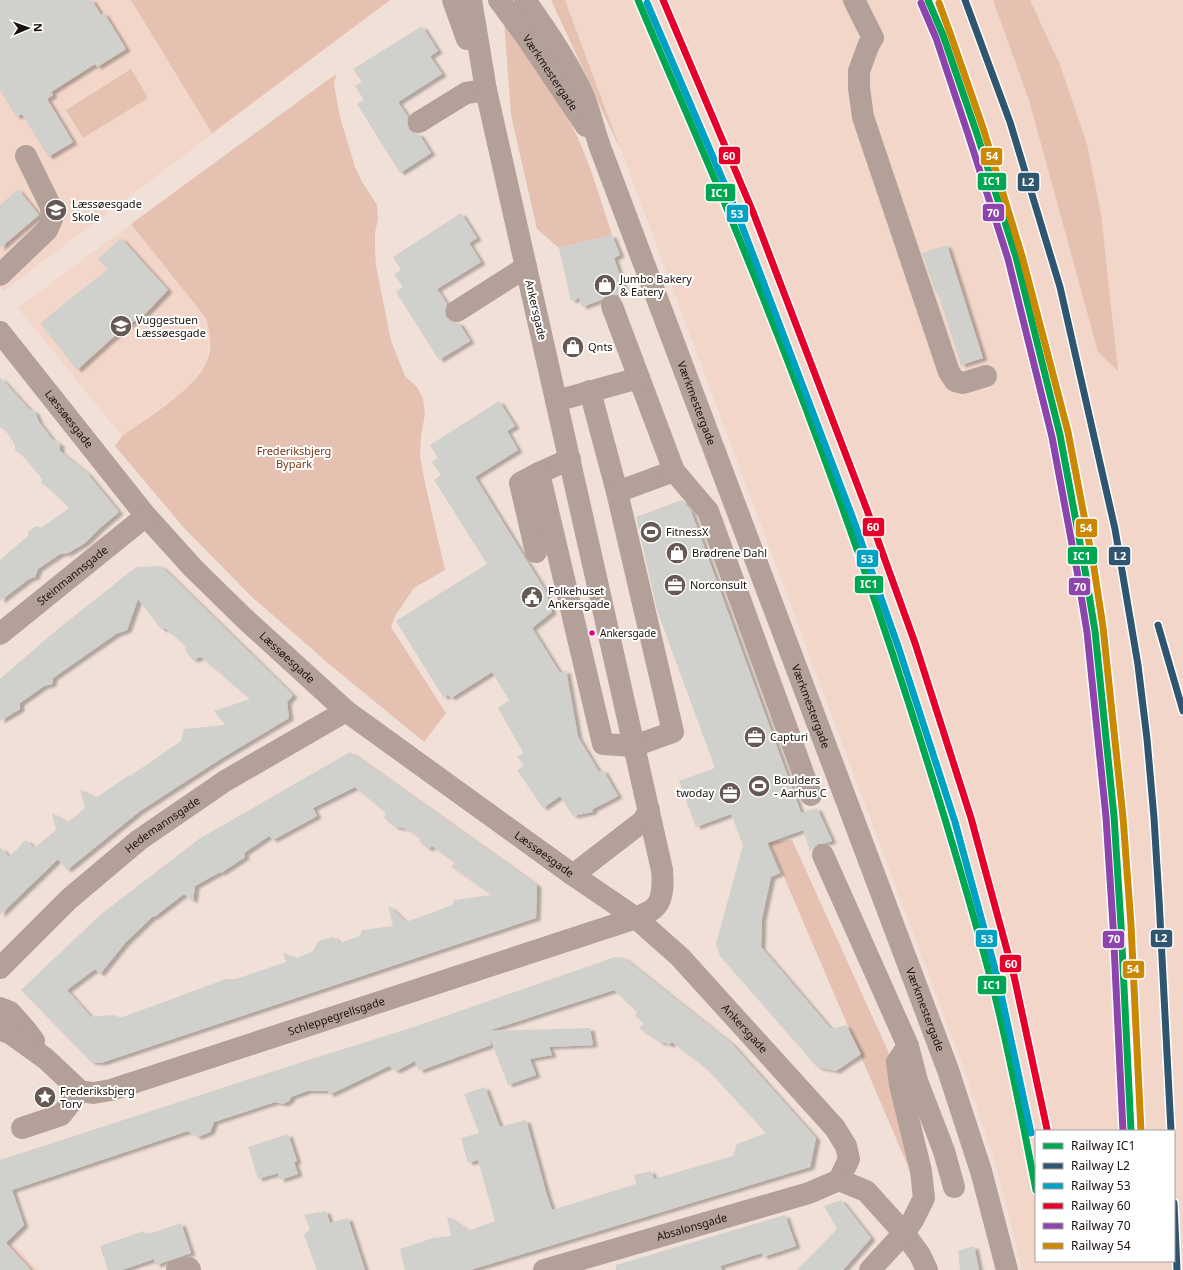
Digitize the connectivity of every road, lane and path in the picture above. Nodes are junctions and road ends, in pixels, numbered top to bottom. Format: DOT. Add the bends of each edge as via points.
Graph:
graph roads {
  1 [pos="453,0"];
  2 [pos="470,0"];
  3 [pos="499,0"];
  4 [pos="525,0"];
  5 [pos="854,0"];
  6 [pos="486,90"];
  7 [pos="419,122"];
  8 [pos="600,147"];
  9 [pos="26,156"];
  10 [pos="526,267"];
  11 [pos="0,275"];
  12 [pos="612,306"];
  13 [pos="457,311"];
  14 [pos="0,332"];
  15 [pos="986,376"];
  16 [pos="639,378"];
  17 [pos="590,391"];
  18 [pos="556,401"];
  19 [pos="570,459"];
  20 [pos="674,471"];
  21 [pos="539,473"];
  22 [pos="617,492"];
  23 [pos="146,516"];
  24 [pos="536,552"];
  25 [pos="0,634"];
  26 [pos="346,711"];
  27 [pos="634,746"];
  28 [pos="811,795"];
  29 [pos="649,810"];
  30 [pos="823,855"];
  31 [pos="573,875"];
  32 [pos="636,918"];
  33 [pos="0,968"];
  34 [pos="0,1008"];
  35 [pos="0,1030"];
  36 [pos="908,1046"];
  37 [pos="46,1059"];
  38 [pos="80,1091"];
  39 [pos="22,1128"];
  40 [pos="839,1180"];
  41 [pos="954,1188"];
  42 [pos="904,1233"];
  43 [pos="177,1270"];
  44 [pos="190,1270"];
  45 [pos="544,1270"];
  46 [pos="870,1270"];
  47 [pos="927,1270"];
  48 [pos="1006,1270"];
  1 -- 6 [label="street, Ankersgade"];
  2 -- 6 [label="street, Ankersgade"];
  3 -- 8 [label="street, Værkmestergade" via="526,35"];
  4 -- 8 [label="street, Værkmestergade" via="543,25 583,95"];
  5 -- 15 [label="street" via="873,38 859,71 863,117 949,372 955,381 963,383"];
  6 -- 7 [label="street" via="466,93"];
  6 -- 10 [label="street, Ankersgade"];
  8 -- 48 [label="street, Værkmestergade" via="948,1070 981,1171"];
  9 -- 11 [label="street" via="51,207 52,219 47,230"];
  10 -- 13 [label="street"];
  10 -- 18 [label="street, Ankersgade"];
  12 -- 16 [label="street"];
  14 -- 23 [label="street, Læssøesgade"];
  16 -- 17 [label="street"];
  16 -- 20 [label="street"];
  17 -- 18 [label="street"];
  17 -- 22 [label="street"];
  18 -- 19 [label="street, Ankersgade"];
  19 -- 21 [label="street"];
  19 -- 27 [label="street, Ankersgade"];
  20 -- 22 [label="street"];
  20 -- 28 [label="street" via="708,511"];
  21 -- 24 [label="street" via="520,483"];
  21 -- 27 [label="street" via="603,744"];
  22 -- 27 [label="street" via="673,732"];
  23 -- 25 [label="street, Steinmannsgade"];
  23 -- 26 [label="street, Læssøesgade" via="193,568"];
  26 -- 31 [label="street, Læssøesgade"];
  26 -- 33 [label="street, Hedemannsgade" via="225,781 139,840 68,899"];
  27 -- 29 [label="street, Ankersgade"];
  29 -- 31 [label="street" via="643,821"];
  29 -- 32 [label="street, Ankersgade" via="663,885 654,909"];
  30 -- 36 [label="street"];
  31 -- 32 [label="street, Læssøesgade"];
  32 -- 38 [label="street, Schleppegrellsgade" via="111,1090 93,1093"];
  32 -- 40 [label="street, Ankersgade" via="680,957 835,1128 846,1146 849,1158"];
  34 -- 37 [label="street" via="14,1016"];
  35 -- 37 [label="street" via="10,1033"];
  36 -- 41 [label="street"];
  36 -- 42 [label="street" via="897,1062 924,1198"];
  37 -- 38 [label="street"];
  38 -- 39 [label="street" via="60,1115"];
  40 -- 42 [label="street" via="866,1191"];
  40 -- 45 [label="street, Absalonsgade" via="810,1193"];
  42 -- 46 [label="street"];
  42 -- 47 [label="street"];
  43 -- 44 [label="street"];
}
